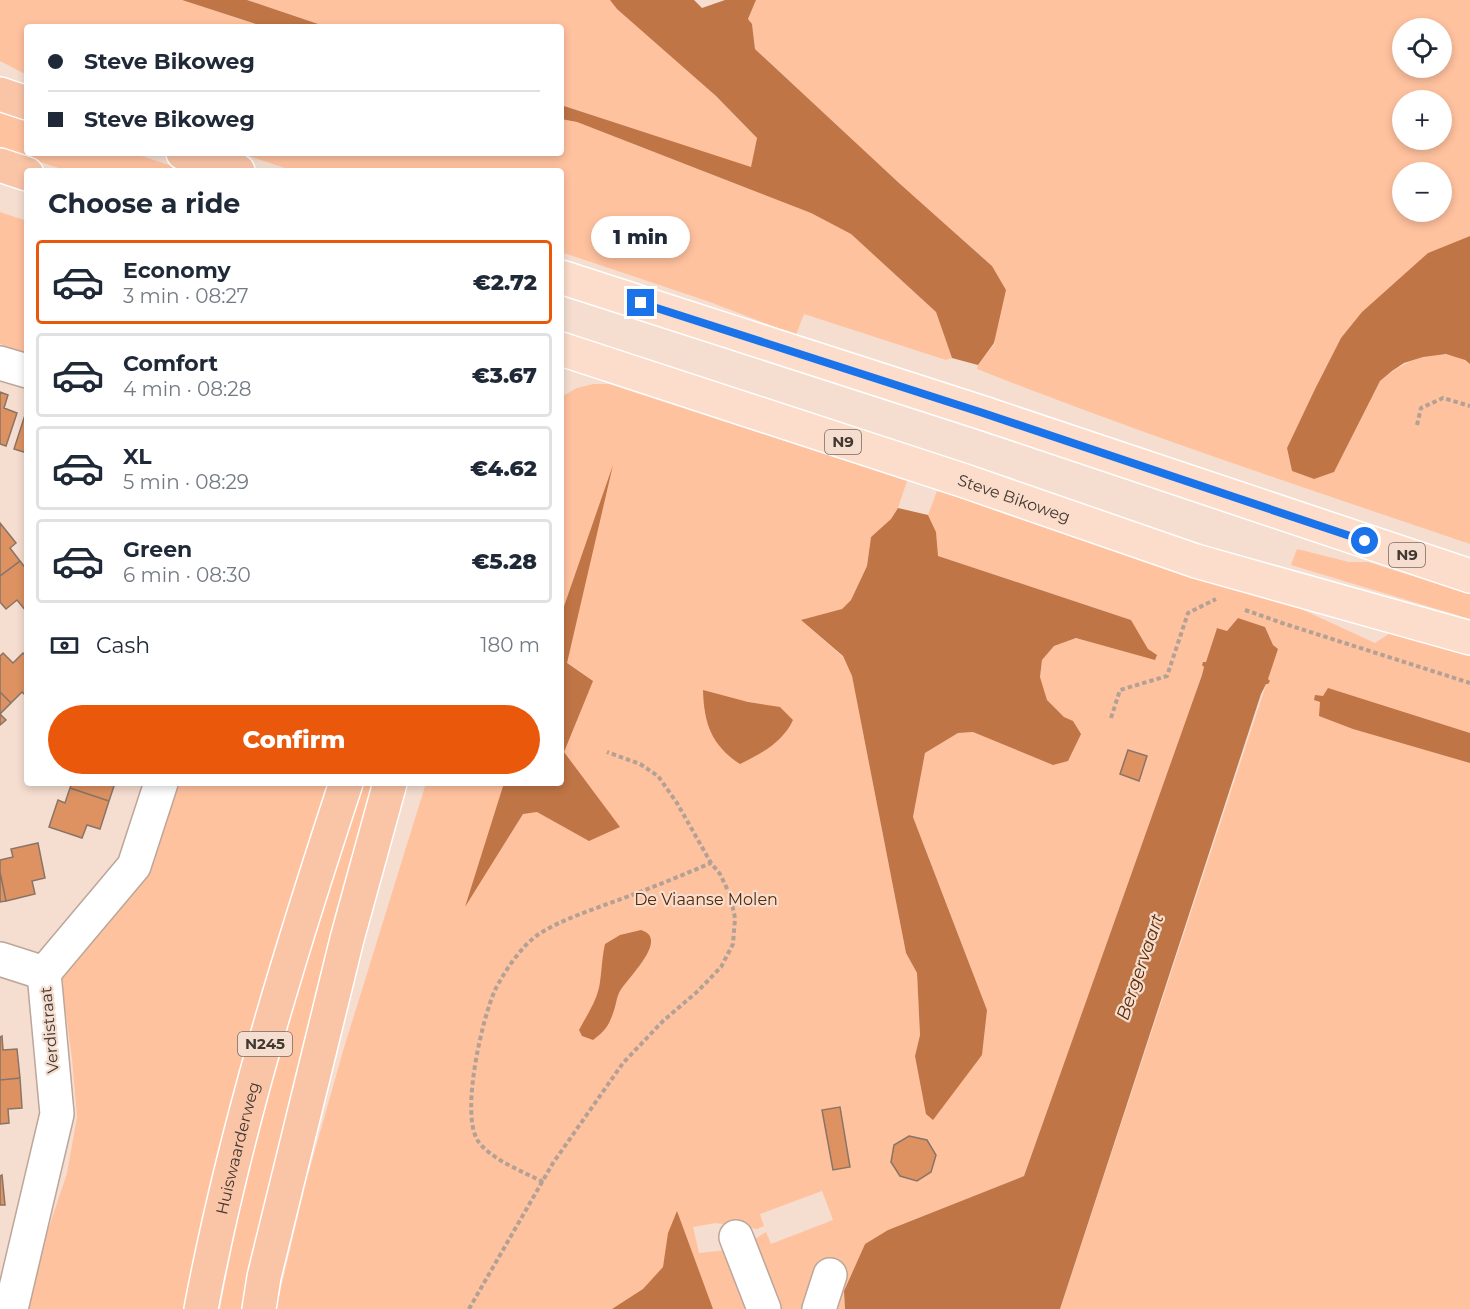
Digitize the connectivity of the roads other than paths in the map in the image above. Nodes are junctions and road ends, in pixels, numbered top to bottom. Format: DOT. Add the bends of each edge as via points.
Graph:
graph roads {
  1 [pos="0,94"];
  2 [pos="24,102"];
  3 [pos="192,156"];
  4 [pos="0,165"];
  5 [pos="229,168"];
  6 [pos="24,173"];
  7 [pos="564,278"];
  8 [pos="564,350"];
  9 [pos="0,363"];
  10 [pos="24,371"];
  11 [pos="1470,576"];
  12 [pos="1470,638"];
  13 [pos="160,786"];
  14 [pos="345,786"];
  15 [pos="389,786"];
  16 [pos="0,959"];
  17 [pos="44,973"];
  18 [pos="736,1237"];
  19 [pos="830,1275"];
  20 [pos="11,1309"];
  21 [pos="201,1309"];
  22 [pos="259,1309"];
  23 [pos="764,1309"];
  24 [pos="819,1309"];
  1 -- 2 [label="highway"];
  3 -- 5 [label="highway"];
  4 -- 6 [label="highway"];
  7 -- 11 [label="main road, N9"];
  8 -- 12 [label="main road, Steve Bikoweg / N9" via="1196,561"];
  9 -- 10 [label="street"];
  13 -- 17 [label="street, Verdistraat" via="134,867"];
  14 -- 21 [label="highway, Huiswaarderweg / N245" via="262,1052"];
  15 -- 22 [label="highway" via="321,1042"];
  16 -- 17 [label="street"];
  17 -- 20 [label="street, Verdistraat" via="57,1113"];
  18 -- 23 [label="street"];
  19 -- 24 [label="street"];
}
